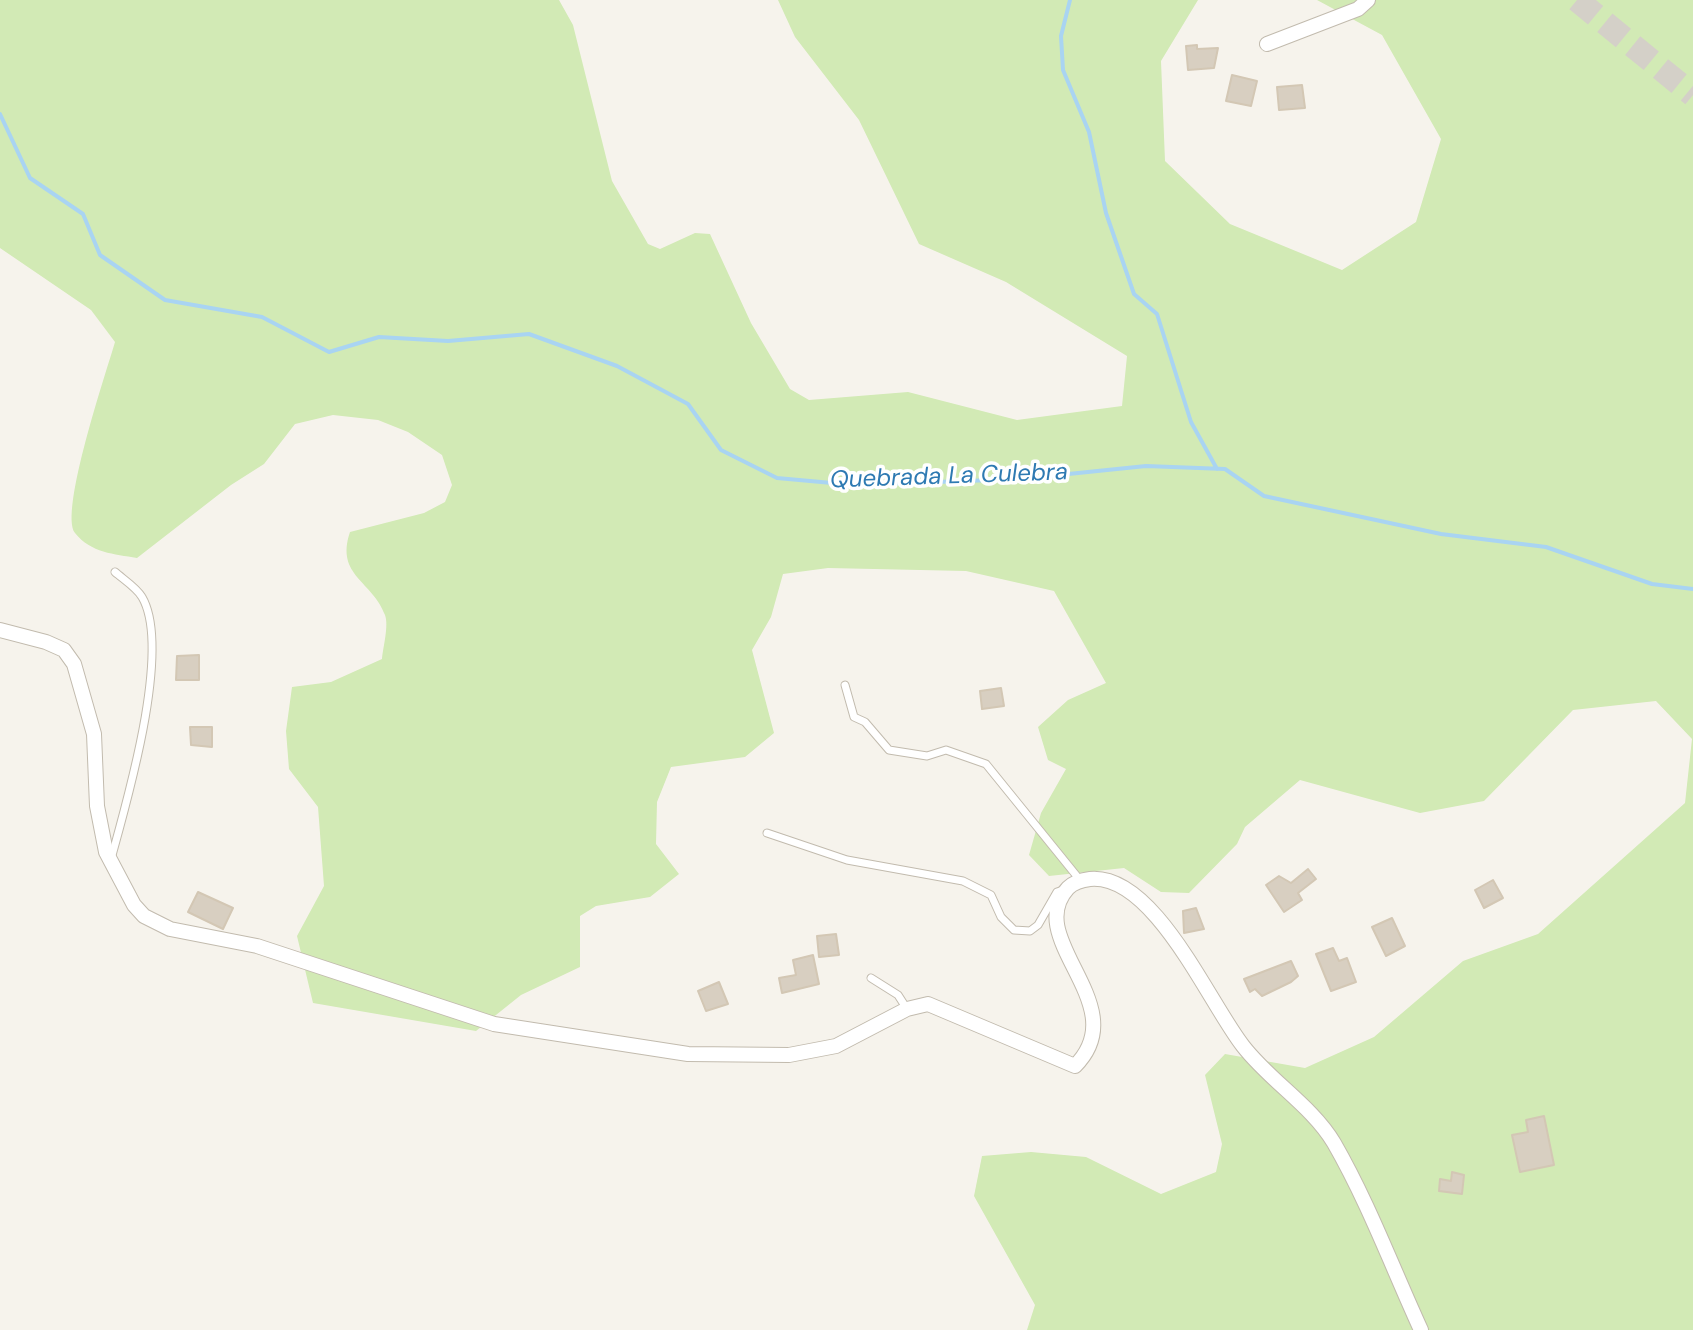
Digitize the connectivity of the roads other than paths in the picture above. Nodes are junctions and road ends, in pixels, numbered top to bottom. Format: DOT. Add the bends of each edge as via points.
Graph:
graph roads {
  1 [pos="1368,0"];
  2 [pos="1267,44"];
  3 [pos="115,572"];
  4 [pos="0,630"];
  5 [pos="845,685"];
  6 [pos="767,833"];
  7 [pos="111,861"];
  8 [pos="1074,884"];
  9 [pos="871,978"];
  10 [pos="907,1009"];
  11 [pos="1421,1330"];
  1 -- 2 [label="street" via="1358,9"];
  3 -- 7 [label="lane" via="142,595 153,654 147,710"];
  4 -- 7 [label="street" via="64,650 74,664 94,734 97,806"];
  5 -- 8 [label="lane" via="854,717 876,732 889,750 927,756 946,750 986,764"];
  6 -- 8 [label="lane" via="847,860 963,881 991,895 1014,930 1030,931 1038,925 1057,892"];
  7 -- 10 [label="street" via="134,905 170,929 257,946 516,1028 688,1054 789,1055 836,1046"];
  8 -- 10 [label="street" via="1057,923 1063,947 1091,997 1093,1013 1088,1053 1075,1066 936,1005"];
  8 -- 11 [label="street" via="1101,878 1121,885 1156,915 1244,1048 1333,1141"];
  9 -- 10 [label="lane" via="898,995"];
}
